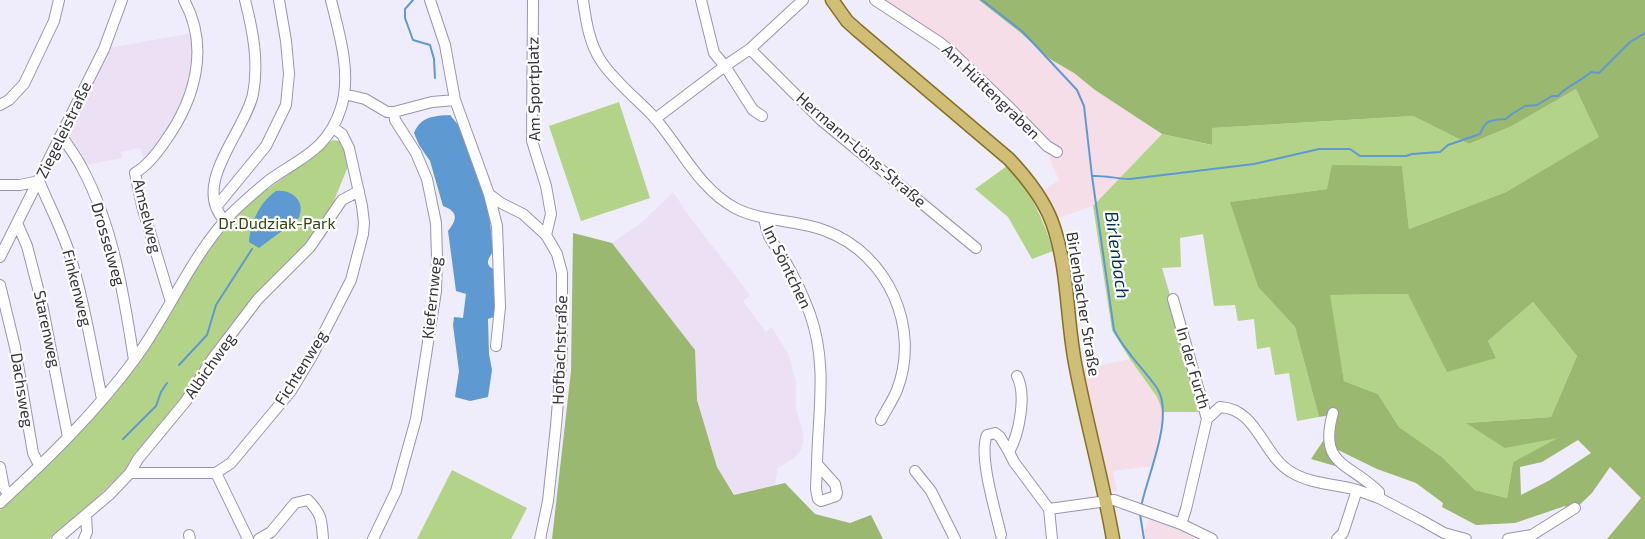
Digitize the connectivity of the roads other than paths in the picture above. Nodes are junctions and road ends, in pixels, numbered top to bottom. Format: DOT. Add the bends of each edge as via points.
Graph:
graph roads {
  1 [pos="59,0"];
  2 [pos="122,0"];
  3 [pos="184,0"];
  4 [pos="244,0"];
  5 [pos="279,0"];
  6 [pos="331,0"];
  7 [pos="430,0"];
  8 [pos="533,0"];
  9 [pos="583,0"];
  10 [pos="700,0"];
  11 [pos="803,0"];
  12 [pos="832,0"];
  13 [pos="875,0"];
  14 [pos="750,49"];
  15 [pos="723,67"];
  16 [pos="344,94"];
  17 [pos="455,100"];
  18 [pos="0,105"];
  19 [pos="394,112"];
  20 [pos="762,116"];
  21 [pos="655,119"];
  22 [pos="333,128"];
  23 [pos="61,135"];
  24 [pos="1057,152"];
  25 [pos="39,181"];
  26 [pos="0,185"];
  27 [pos="359,191"];
  28 [pos="489,194"];
  29 [pos="216,207"];
  30 [pos="764,218"];
  31 [pos="226,221"];
  32 [pos="17,224"];
  33 [pos="546,235"];
  34 [pos="976,248"];
  35 [pos="0,257"];
  36 [pos="0,285"];
  37 [pos="1173,299"];
  38 [pos="171,302"];
  39 [pos="496,346"];
  40 [pos="134,360"];
  41 [pos="1017,376"];
  42 [pos="102,399"];
  43 [pos="1333,413"];
  44 [pos="1207,419"];
  45 [pos="881,420"];
  46 [pos="68,437"];
  47 [pos="1009,452"];
  48 [pos="817,464"];
  49 [pos="38,466"];
  50 [pos="0,467"];
  51 [pos="915,471"];
  52 [pos="130,473"];
  53 [pos="216,473"];
  54 [pos="1357,490"];
  55 [pos="8,495"];
  56 [pos="1379,498"];
  57 [pos="1106,501"];
  58 [pos="0,503"];
  59 [pos="1575,508"];
  60 [pos="1049,509"];
  61 [pos="86,516"];
  62 [pos="1181,524"];
  63 [pos="1001,535"];
  64 [pos="56,539"];
  65 [pos="84,539"];
  66 [pos="248,539"];
  67 [pos="259,539"];
  68 [pos="323,539"];
  69 [pos="373,539"];
  70 [pos="540,539"];
  71 [pos="955,539"];
  72 [pos="1052,539"];
  73 [pos="1114,539"];
  74 [pos="1212,539"];
  75 [pos="1337,539"];
  76 [pos="1466,539"];
  77 [pos="1508,539"];
  1 -- 18 [label="street" via="54,21 24,84"];
  2 -- 23 [label="street, Ziegeleistraße" via="104,49"];
  3 -- 38 [label="street, Amselweg" via="196,39 194,88 178,124 135,173"];
  4 -- 29 [label="street" via="254,40 255,83 252,97 215,176"];
  5 -- 29 [label="street" via="289,74 286,105 266,146"];
  6 -- 16 [label="street" via="344,62"];
  7 -- 17 [label="street" via="445,45"];
  8 -- 33 [label="street, Am Sportplatz" via="532,141 551,214"];
  9 -- 21 [label="street" via="592,44 601,61"];
  10 -- 15 [label="street" via="714,53"];
  11 -- 14 [label="street"];
  12 -- 57 [label="main road, Birlenbacher Straße" via="857,30 1009,159 1044,207 1059,245 1074,358"];
  13 -- 24 [label="street, Am Hüttengraben" via="954,54 1047,146"];
  14 -- 15 [label="street"];
  14 -- 34 [label="street, Hermann-Löns-Straße" via="821,120"];
  15 -- 20 [label="street" via="754,110"];
  15 -- 21 [label="street"];
  16 -- 19 [label="street" via="360,97 387,112"];
  16 -- 22 [label="street"];
  17 -- 19 [label="street"];
  17 -- 28 [label="street"];
  19 -- 69 [label="street, Kiefernweg" via="395,120 416,153 426,179 436,223 436,291 416,418 396,490"];
  21 -- 30 [label="street" via="715,194 737,209"];
  22 -- 27 [label="street, Fichtenweg" via="345,138"];
  22 -- 31 [label="street" via="317,149 268,182"];
  23 -- 25 [label="street, Ziegeleistraße"];
  23 -- 40 [label="street, Drosselweg" via="82,168 112,244"];
  25 -- 26 [label="street"];
  25 -- 32 [label="street, Ziegeleistraße"];
  25 -- 42 [label="street, Finkenweg" via="70,254"];
  27 -- 52 [label="street, Albichweg" via="342,200 310,247 258,299"];
  27 -- 53 [label="street, Fichtenweg" via="364,224 351,280 291,391 231,463"];
  28 -- 33 [label="street, Hofbachstraße" via="523,214"];
  28 -- 39 [label="street" via="497,226 500,307"];
  29 -- 31 [label="street"];
  30 -- 45 [label="street" via="806,224 839,236 860,250 886,280 895,297 905,336 897,390"];
  30 -- 48 [label="street, Im Söntchen" via="769,237 798,287 817,340 822,395"];
  31 -- 38 [label="street" via="204,248"];
  32 -- 35 [label="street, Ziegeleistraße"];
  32 -- 46 [label="street, Starenweg" via="30,255 42,304"];
  33 -- 70 [label="street, Hofbachstraße" via="557,254 562,273 562,352 548,501"];
  36 -- 49 [label="street, Dachsweg"];
  37 -- 44 [label="street, In der Furth"];
  38 -- 40 [label="street"];
  40 -- 42 [label="street"];
  41 -- 47 [label="street" via="1022,391 1018,424"];
  42 -- 46 [label="street"];
  43 -- 56 [label="street" via="1328,437 1331,452 1338,461 1373,486 1379,492"];
  44 -- 54 [label="street" via="1220,407 1235,410 1253,424 1276,459 1290,472"];
  44 -- 62 [label="street, In der Furth"];
  46 -- 49 [label="street"];
  47 -- 60 [label="street"];
  47 -- 63 [label="street" via="1000,437 995,434 987,436 985,463"];
  49 -- 55 [label="street"];
  50 -- 55 [label="street"];
  51 -- 71 [label="street" via="919,483 931,491"];
  52 -- 53 [label="street"];
  52 -- 61 [label="street, Albichweg"];
  53 -- 66 [label="street"];
  54 -- 56 [label="street"];
  54 -- 75 [label="street" via="1343,533"];
  55 -- 58 [label="street"];
  56 -- 76 [label="street" via="1444,533"];
  57 -- 60 [label="street"];
  57 -- 62 [label="street" via="1114,500"];
  57 -- 73 [label="main road, Birlenbacher Straße"];
  59 -- 77 [label="street" via="1532,535"];
  60 -- 72 [label="street"];
  61 -- 64 [label="street, Albichweg"];
  61 -- 65 [label="street"];
  62 -- 74 [label="street"];
  67 -- 68 [label="street" via="271,532 295,503 308,500 319,511"];
}
